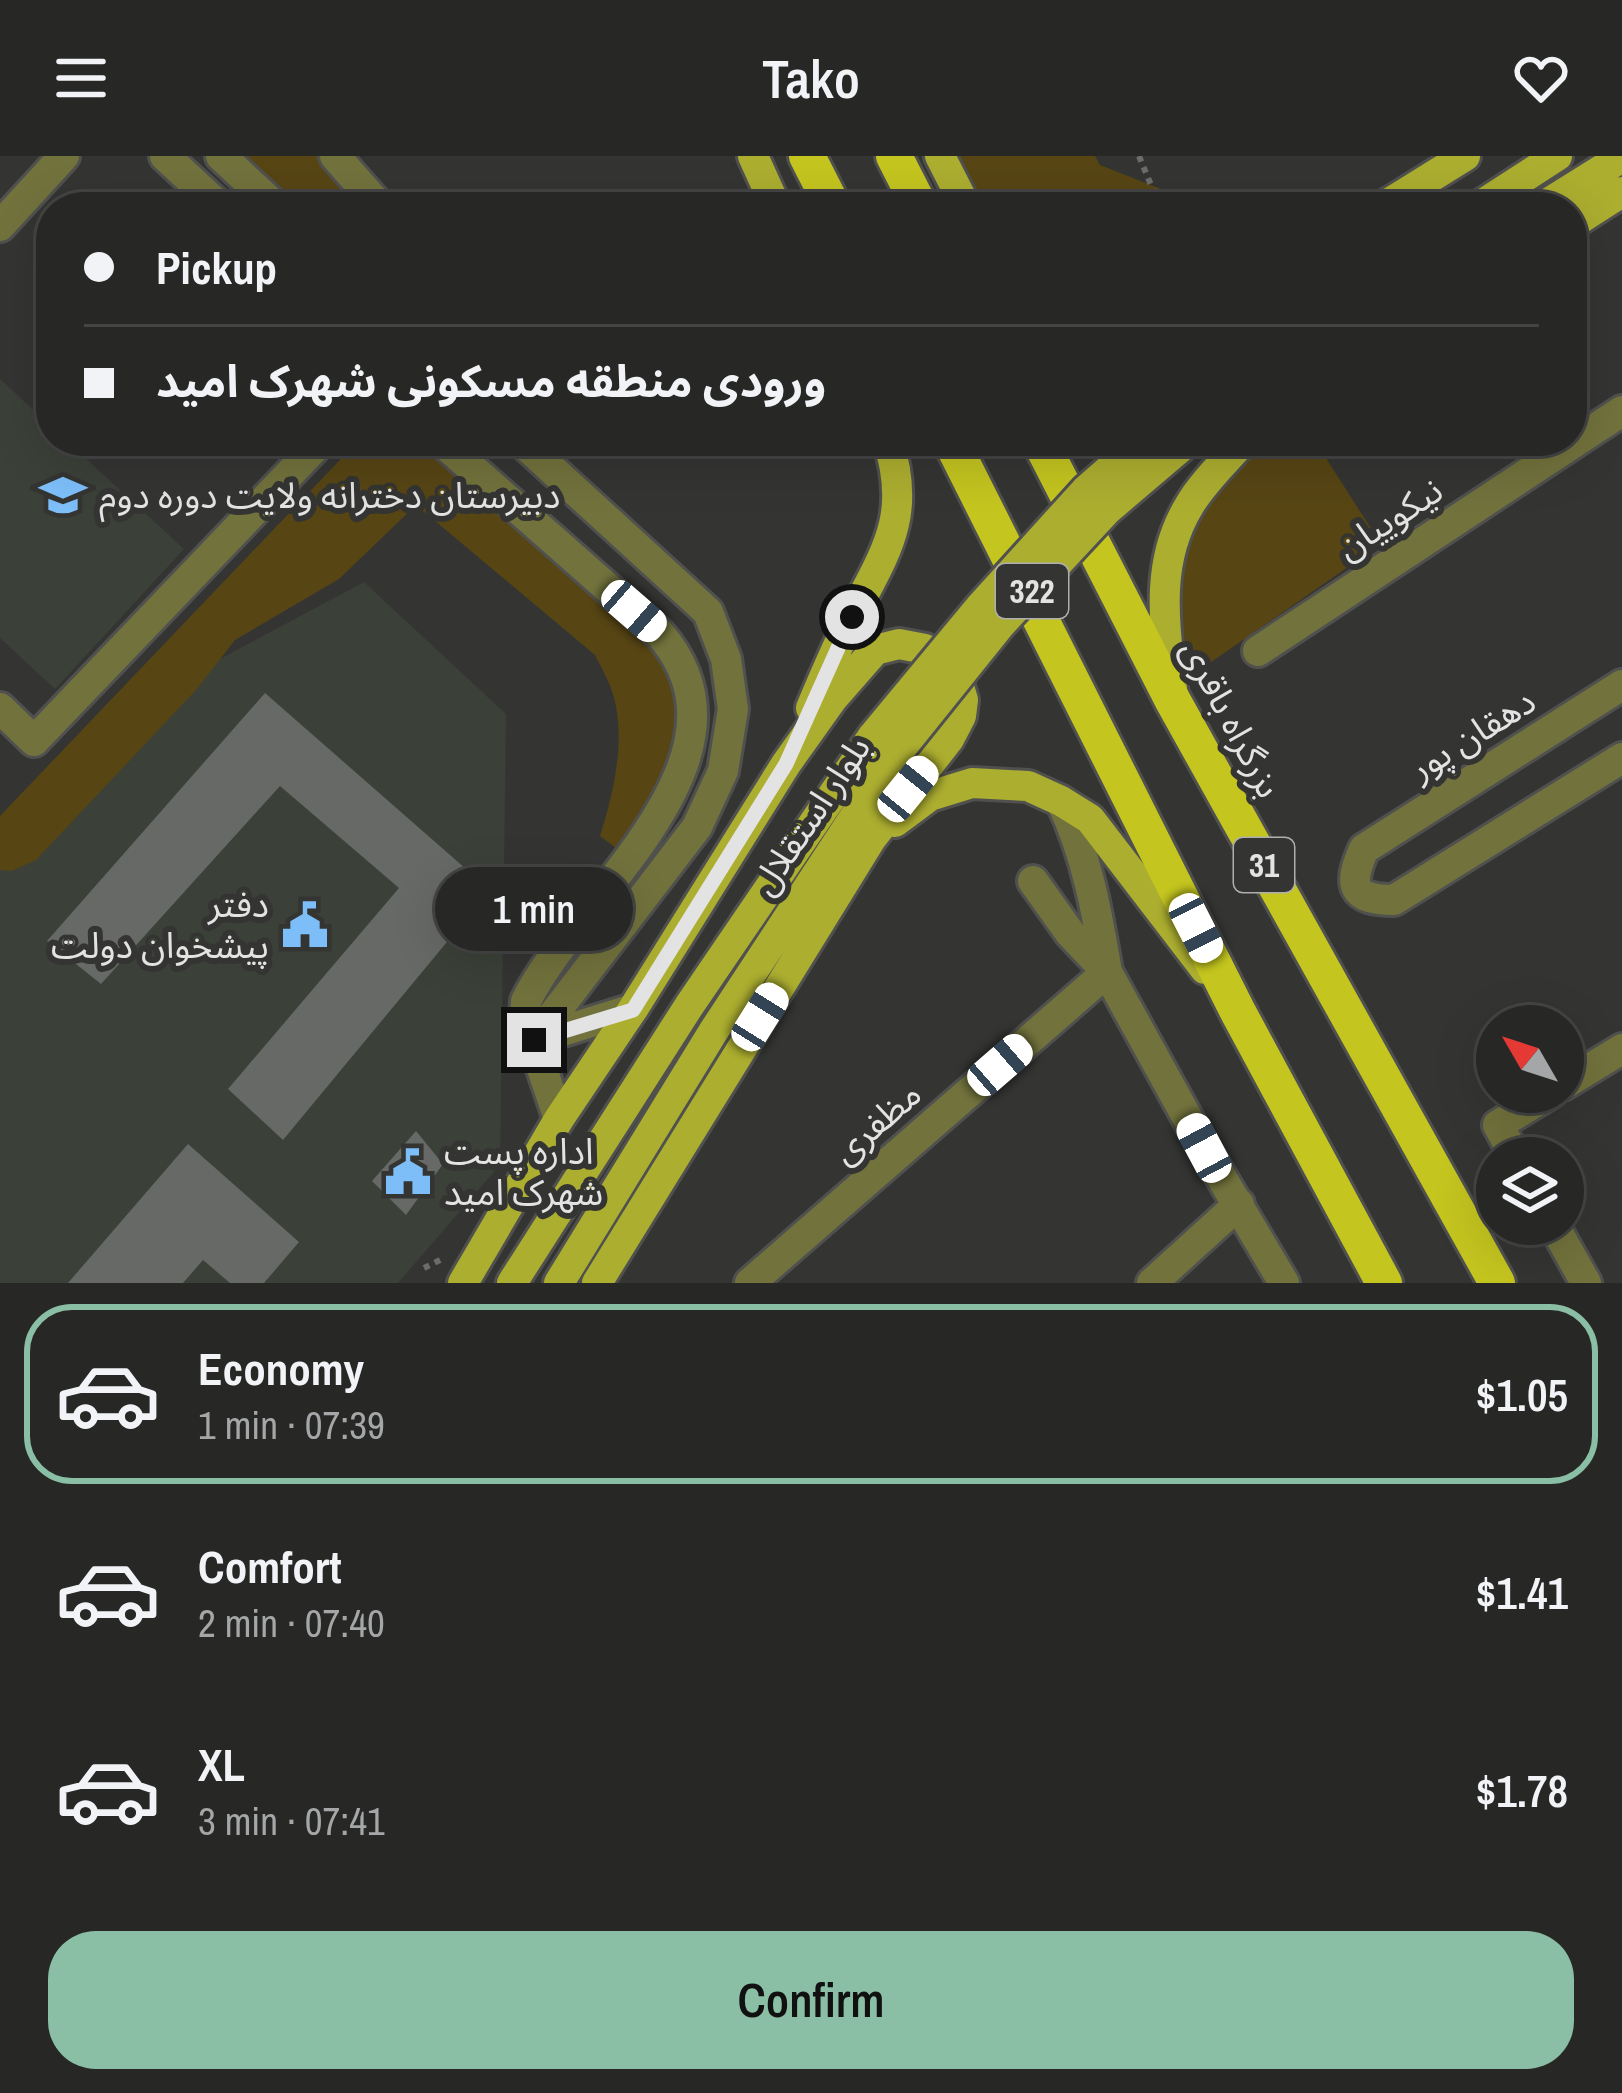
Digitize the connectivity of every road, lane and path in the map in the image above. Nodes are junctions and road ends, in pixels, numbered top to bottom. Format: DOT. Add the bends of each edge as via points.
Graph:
graph roads {
  1 [pos="64,156"];
  2 [pos="165,156"];
  3 [pos="221,156"];
  4 [pos="335,156"];
  5 [pos="753,156"];
  6 [pos="807,156"];
  7 [pos="894,156"];
  8 [pos="940,156"];
  9 [pos="1139,156"];
  10 [pos="1465,156"];
  11 [pos="1557,156"];
  12 [pos="1622,157"];
  13 [pos="204,192"];
  14 [pos="260,192"];
  15 [pos="367,192"];
  16 [pos="769,192"];
  17 [pos="825,192"];
  18 [pos="912,192"];
  19 [pos="958,192"];
  20 [pos="1154,192"];
  21 [pos="1407,192"];
  22 [pos="1501,192"];
  23 [pos="1567,192"];
  24 [pos="1622,192"];
  25 [pos="1587,214"];
  26 [pos="0,226"];
  27 [pos="1622,411"];
  28 [pos="1587,434"];
  29 [pos="307,456"];
  30 [pos="458,456"];
  31 [pos="537,456"];
  32 [pos="892,456"];
  33 [pos="959,456"];
  34 [pos="1048,456"];
  35 [pos="1123,456"];
  36 [pos="1171,456"];
  37 [pos="1230,456"];
  38 [pos="1554,456"];
  39 [pos="1258,651"];
  40 [pos="1622,686"];
  41 [pos="1173,701"];
  42 [pos="0,708"];
  43 [pos="883,746"];
  44 [pos="1622,758"];
  45 [pos="786,764"];
  46 [pos="1060,801"];
  47 [pos="871,839"];
  48 [pos="1034,881"];
  49 [pos="1107,972"];
  50 [pos="633,1010"];
  51 [pos="1238,1012"];
  52 [pos="534,1040"];
  53 [pos="1622,1049"];
  54 [pos="1584,1072"];
  55 [pos="1518,1113"];
  56 [pos="560,1119"];
  57 [pos="1505,1137"];
  58 [pos="1239,1204"];
  59 [pos="1565,1245"];
  60 [pos="463,1283"];
  61 [pos="512,1283"];
  62 [pos="559,1283"];
  63 [pos="597,1283"];
  64 [pos="750,1283"];
  65 [pos="1152,1283"];
  66 [pos="1285,1283"];
  67 [pos="1384,1283"];
  68 [pos="1497,1283"];
  69 [pos="1586,1283"];
  1 -- 26 [label="street"];
  2 -- 13 [label="street"];
  3 -- 14 [label="street"];
  4 -- 15 [label="street"];
  5 -- 16 [label="main road"];
  6 -- 17 [label="highway"];
  7 -- 18 [label="highway"];
  8 -- 19 [label="main road"];
  9 -- 20 [label="path"];
  10 -- 21 [label="main road"];
  11 -- 22 [label="main road"];
  12 -- 23 [label="main road"];
  24 -- 25 [label="main road"];
  27 -- 28 [label="street, نیکوییان"];
  29 -- 42 [label="street" via="34,741"];
  30 -- 52 [label="street" via="660,634 684,671 691,704 686,759 669,802 526,1000"];
  31 -- 52 [label="street" via="708,612 733,709 723,771 697,827"];
  32 -- 45 [label="main road" via="900,500 893,533"];
  33 -- 51 [label="highway, 31"];
  34 -- 41 [label="highway, بزرگراه باقری / 31"];
  35 -- 43 [label="main road, بلوار استقلال / 322, bridge" via="980,607"];
  36 -- 43 [label="main road, بلوار استقلال / 322, bridge" via="1107,510"];
  37 -- 41 [label="main road" via="1190,502 1172,538 1162,602"];
  38 -- 39 [label="street, نیکوییان"];
  40 -- 44 [label="street, دهقان پور" via="1364,849 1356,886 1373,900 1394,900"];
  41 -- 68 [label="highway, بزرگراه باقری / 31"];
  43 -- 61 [label="main road, بلوار استقلال / 322" via="689,1006"];
  43 -- 62 [label="main road, بلوار استقلال / 322"];
  45 -- 47 [label="main road" via="875,650 912,646 945,663 963,700 961,716"];
  45 -- 50 [label="main road"];
  46 -- 47 [label="main road" via="1028,787 972,783 930,796"];
  46 -- 49 [label="street" via="1092,886"];
  46 -- 51 [label="main road" via="1090,819"];
  47 -- 63 [label="main road"];
  48 -- 49 [label="street"];
  49 -- 58 [label="street"];
  49 -- 64 [label="street, مظفری"];
  50 -- 52 [label="street"];
  50 -- 56 [label="main road"];
  51 -- 67 [label="highway, 31"];
  52 -- 56 [label="street"];
  53 -- 54 [label="street"];
  55 -- 57 [label="street" via="1498,1125"];
  56 -- 60 [label="main road"];
  58 -- 65 [label="street"];
  58 -- 66 [label="street"];
  59 -- 69 [label="street"];
}
